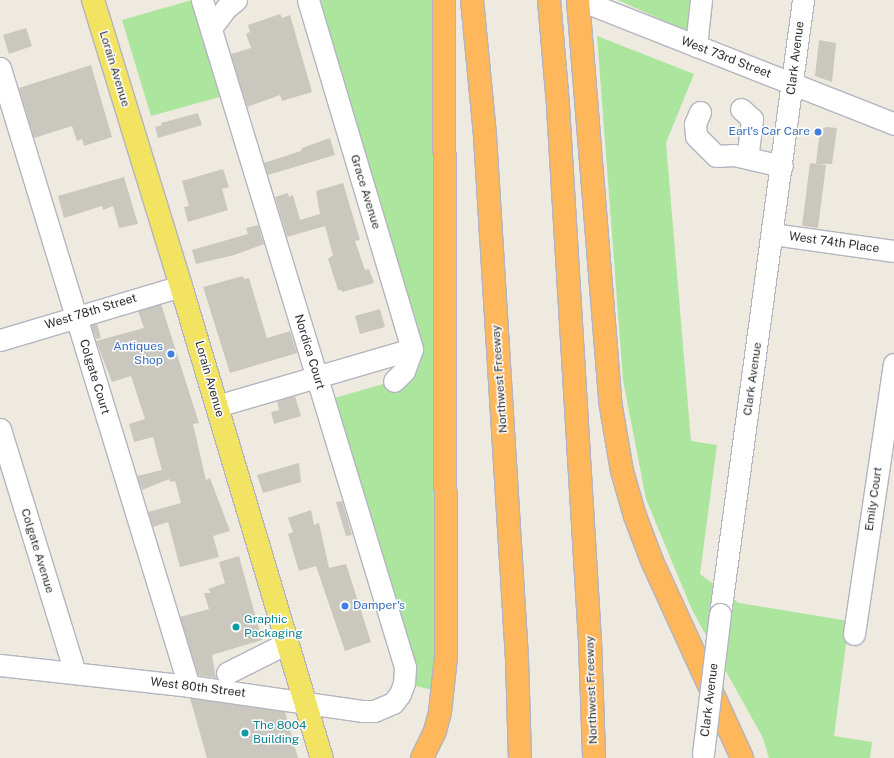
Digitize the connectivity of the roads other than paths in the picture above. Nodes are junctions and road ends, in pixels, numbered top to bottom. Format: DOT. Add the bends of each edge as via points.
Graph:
graph roads {
  1 [pos="93,0"];
  2 [pos="202,0"];
  3 [pos="236,0"];
  4 [pos="308,0"];
  5 [pos="444,0"];
  6 [pos="472,0"];
  7 [pos="549,0"];
  8 [pos="579,0"];
  9 [pos="701,0"];
  10 [pos="803,0"];
  11 [pos="211,28"];
  12 [pos="696,46"];
  13 [pos="0,68"];
  14 [pos="793,84"];
  15 [pos="741,109"];
  16 [pos="700,112"];
  17 [pos="894,124"];
  18 [pos="747,157"];
  19 [pos="782,166"];
  20 [pos="773,234"];
  21 [pos="894,251"];
  22 [pos="182,286"];
  23 [pos="76,316"];
  24 [pos="0,340"];
  25 [pos="412,348"];
  26 [pos="894,364"];
  27 [pos="317,377"];
  28 [pos="394,381"];
  29 [pos="217,406"];
  30 [pos="0,429"];
  31 [pos="854,634"];
  32 [pos="287,643"];
  33 [pos="0,665"];
  34 [pos="75,673"];
  35 [pos="227,673"];
  36 [pos="188,686"];
  37 [pos="304,702"];
  38 [pos="393,703"];
  39 [pos="703,756"];
  40 [pos="322,758"];
  41 [pos="422,758"];
  42 [pos="520,758"];
  43 [pos="594,758"];
  44 [pos="742,758"];
  1 -- 22 [label="main road, Lorain Avenue"];
  2 -- 11 [label="street, Nordica Court"];
  3 -- 11 [label="street" via="226,8"];
  4 -- 25 [label="street, Grace Avenue"];
  5 -- 41 [label="highway" via="446,657 444,693 435,731"];
  6 -- 42 [label="highway, Northwest Freeway" via="487,175 517,659"];
  7 -- 43 [label="highway, Northwest Freeway" via="558,106 590,641"];
  8 -- 12 [label="street, West 73rd Street"];
  8 -- 44 [label="highway" via="610,401 622,471 634,516 652,561"];
  9 -- 12 [label="street"];
  10 -- 14 [label="street, Clark Avenue"];
  11 -- 27 [label="street, Nordica Court"];
  12 -- 14 [label="street, West 73rd Street"];
  13 -- 23 [label="street, Colgate Court"];
  14 -- 17 [label="street, West 73rd Street"];
  14 -- 19 [label="street, Clark Avenue"];
  15 -- 18 [label="street" via="752,119"];
  16 -- 18 [label="street" via="695,124 696,136 716,156"];
  18 -- 19 [label="street"];
  19 -- 20 [label="street, Clark Avenue"];
  20 -- 21 [label="street, West 74th Place"];
  20 -- 39 [label="street, Clark Avenue, bridge" via="720,614"];
  22 -- 23 [label="street, West 78th Street"];
  22 -- 29 [label="main road, Lorain Avenue"];
  23 -- 24 [label="street, West 78th Street"];
  23 -- 36 [label="street, Colgate Court"];
  25 -- 27 [label="street"];
  25 -- 28 [label="street" via="404,371"];
  26 -- 31 [label="street, Emily Court"];
  27 -- 29 [label="street"];
  27 -- 38 [label="street, Nordica Court" via="404,667 404,683"];
  29 -- 32 [label="main road, Lorain Avenue"];
  30 -- 34 [label="street, Colgate Avenue"];
  32 -- 35 [label="street"];
  32 -- 37 [label="main road, Lorain Avenue"];
  33 -- 34 [label="street, West 80th Street"];
  34 -- 36 [label="street, West 80th Street"];
  36 -- 37 [label="street, West 80th Street"];
  37 -- 38 [label="street, West 80th Street" via="363,711 374,711"];
  37 -- 40 [label="main road, Lorain Avenue"];
}
